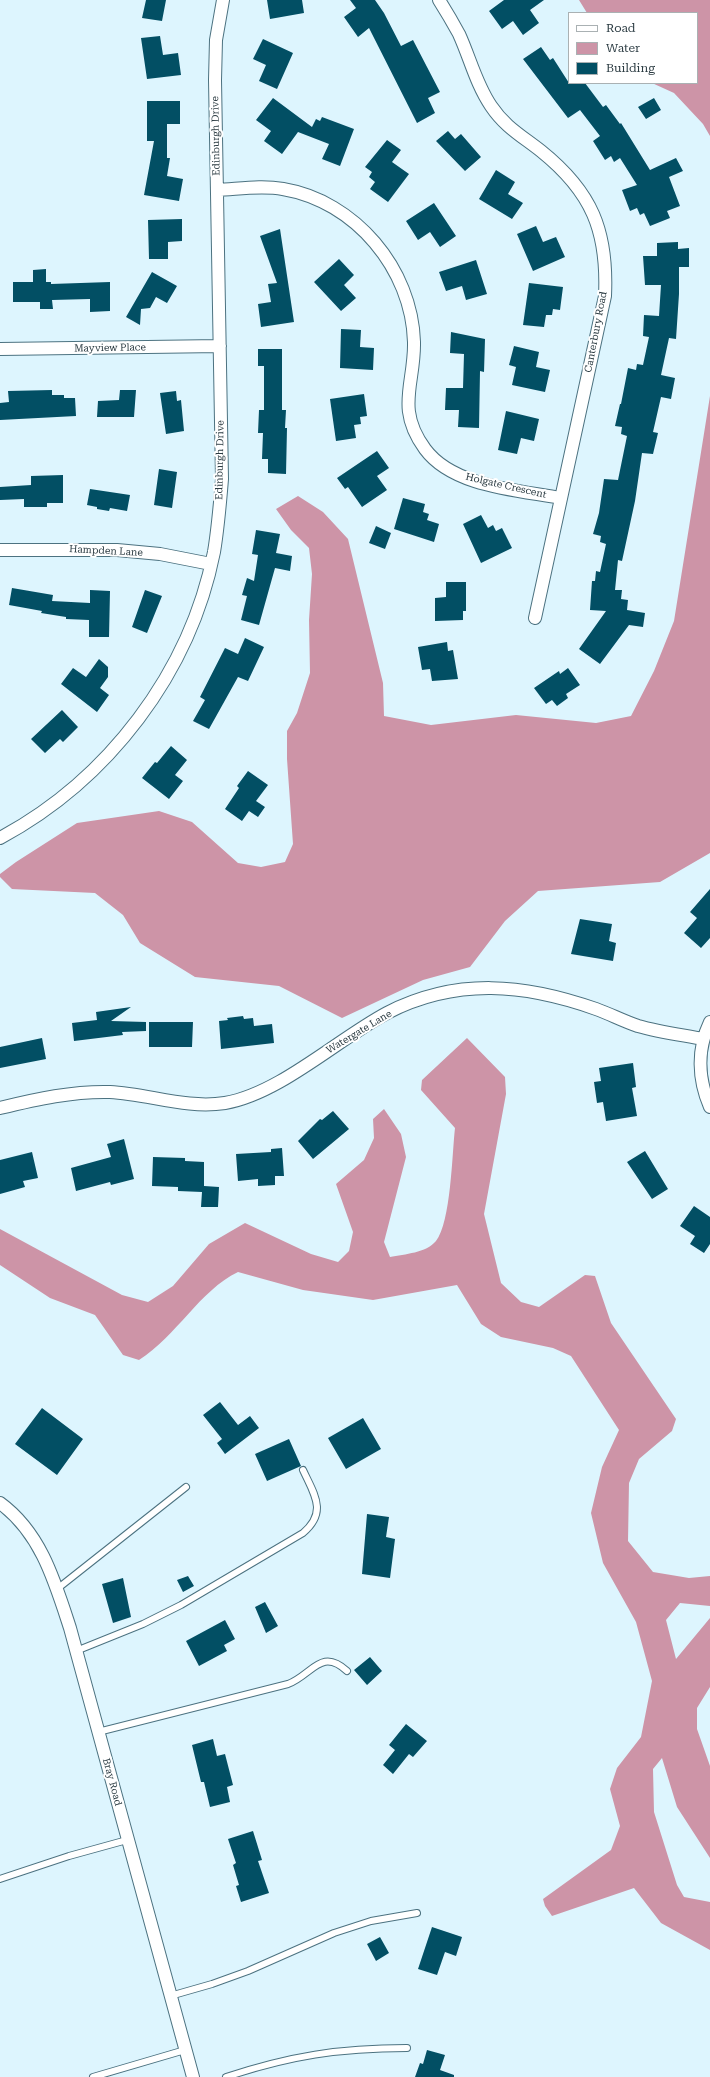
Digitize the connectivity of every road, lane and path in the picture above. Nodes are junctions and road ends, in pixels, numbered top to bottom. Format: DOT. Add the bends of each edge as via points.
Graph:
graph roads {
  1 [pos="223,0"];
  2 [pos="439,0"];
  3 [pos="217,190"];
  4 [pos="220,346"];
  5 [pos="0,349"];
  6 [pos="560,498"];
  7 [pos="0,550"];
  8 [pos="211,564"];
  9 [pos="535,618"];
  10 [pos="0,838"];
  11 [pos="710,1022"];
  12 [pos="703,1039"];
  13 [pos="710,1107"];
  14 [pos="0,1108"];
  15 [pos="303,1470"];
  16 [pos="186,1487"];
  17 [pos="0,1503"];
  18 [pos="57,1588"];
  19 [pos="76,1650"];
  20 [pos="348,1671"];
  21 [pos="98,1732"];
  22 [pos="127,1840"];
  23 [pos="0,1879"];
  24 [pos="416,1912"];
  25 [pos="170,1996"];
  26 [pos="407,2048"];
  27 [pos="185,2050"];
  28 [pos="93,2077"];
  29 [pos="193,2077"];
  30 [pos="226,2077"];
  1 -- 3 [label="street, Edinburgh Drive" via="216,40"];
  2 -- 6 [label="street, Canterbury Road" via="459,34 480,88 492,107 506,125 562,168 572,180 595,218 603,244 605,296"];
  3 -- 4 [label="street, Edinburgh Drive"];
  3 -- 6 [label="street, Holgate Crescent" via="261,187 304,194 343,213 363,228 390,264 404,291 410,311 414,347 408,392 410,418 425,449 440,464 457,475 486,484"];
  4 -- 5 [label="street, Mayview Place"];
  4 -- 8 [label="street, Edinburgh Drive" via="222,480 219,520"];
  6 -- 9 [label="street, Canterbury Road"];
  7 -- 8 [label="street, Hampden Lane" via="117,550 160,554"];
  8 -- 10 [label="street, Edinburgh Drive" via="202,598 188,634 171,669 137,721 83,781 49,809"];
  11 -- 12 [label="street"];
  12 -- 13 [label="street" via="701,1078"];
  12 -- 14 [label="street, Watergate Lane" via="637,1026 597,1009 546,993 514,988 466,988 415,1001 387,1013 280,1080 226,1103 205,1105 116,1093 78,1093"];
  15 -- 19 [label="lane" via="317,1500 318,1508 312,1523 303,1534 181,1605 143,1624"];
  16 -- 18 [label="lane"];
  17 -- 18 [label="street, Bray Road" via="20,1521 35,1540"];
  18 -- 19 [label="street, Bray Road"];
  19 -- 21 [label="street, Bray Road"];
  20 -- 21 [label="lane" via="340,1664 321,1662 304,1676 288,1684"];
  21 -- 22 [label="street, Bray Road"];
  22 -- 23 [label="lane"];
  22 -- 25 [label="street, Bray Road"];
  24 -- 25 [label="lane" via="371,1921 334,1933 248,1971"];
  25 -- 27 [label="street, Bray Road"];
  26 -- 30 [label="lane" via="328,2051 289,2058"];
  27 -- 28 [label="lane"];
  27 -- 29 [label="street, Bray Road"];
}
